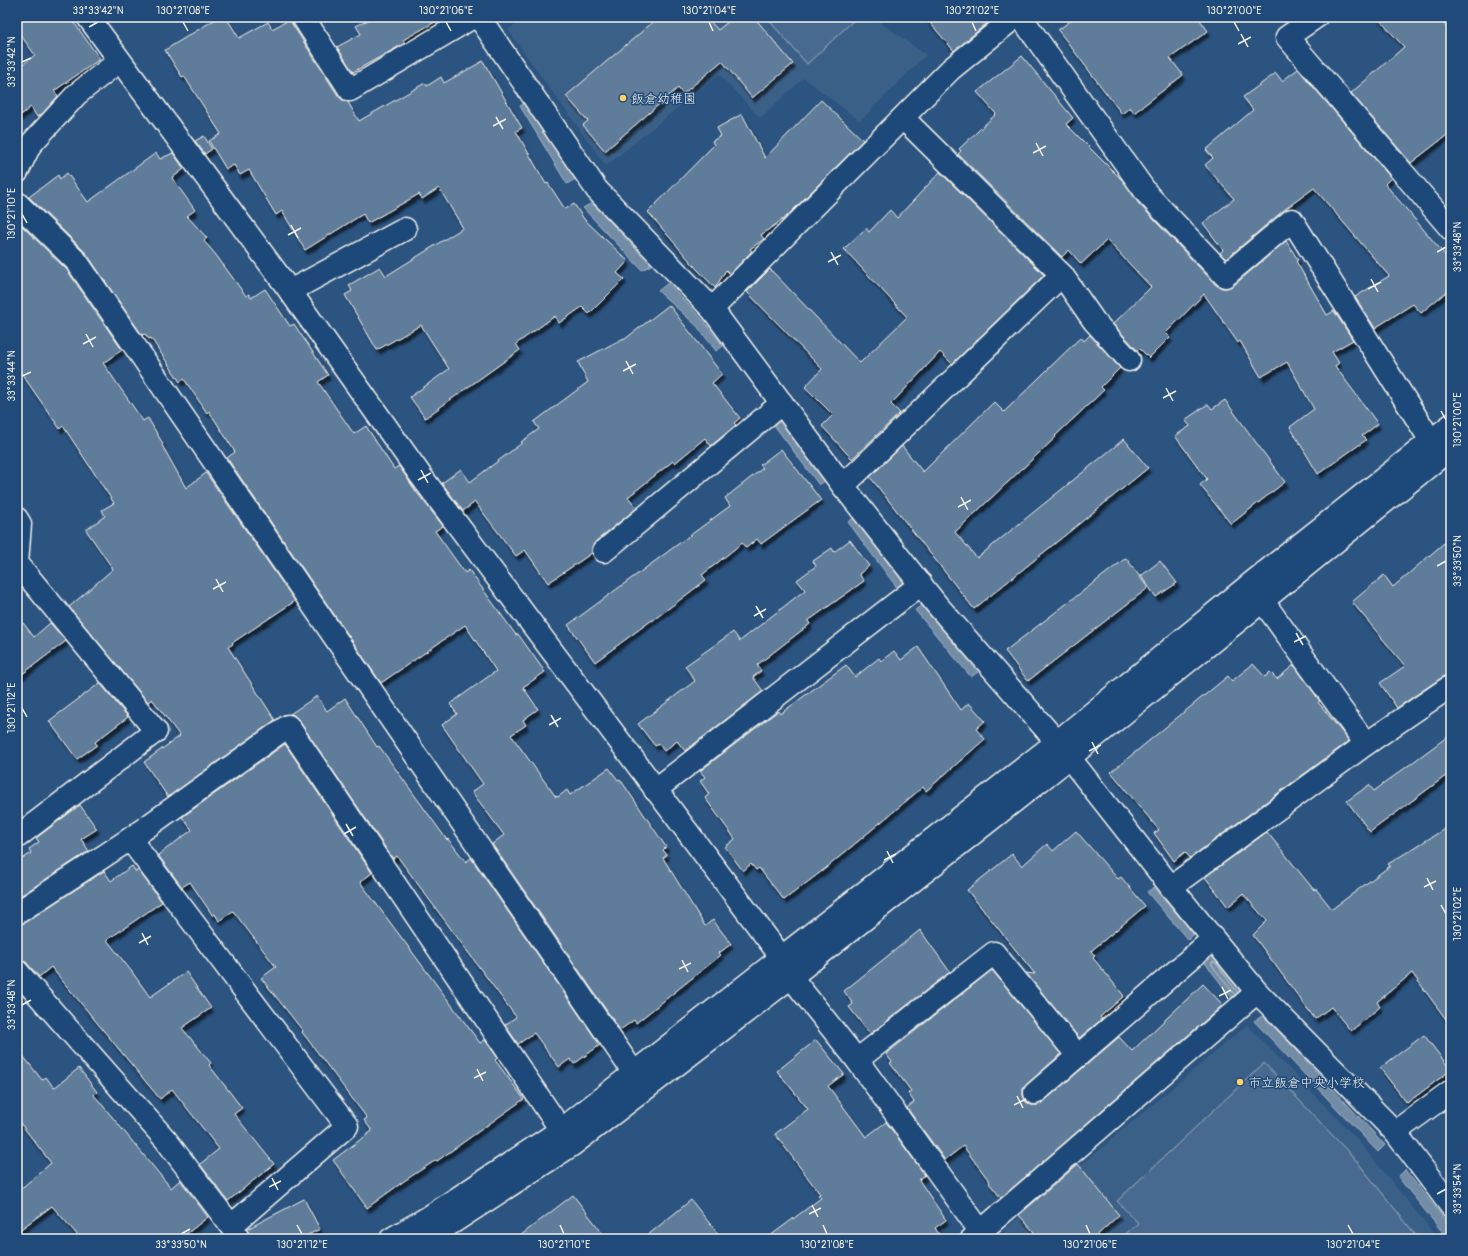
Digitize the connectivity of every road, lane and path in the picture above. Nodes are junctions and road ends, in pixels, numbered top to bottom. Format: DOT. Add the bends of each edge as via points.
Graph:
graph roads {
  1 [pos="88,17"];
  2 [pos="303,17"];
  3 [pos="1015,17"];
  4 [pos="1021,17"];
  5 [pos="1316,17"];
  6 [pos="483,19"];
  7 [pos="119,61"];
  8 [pos="903,118"];
  9 [pos="20,158"];
  10 [pos="17,203"];
  11 [pos="1451,229"];
  12 [pos="404,230"];
  13 [pos="1062,275"];
  14 [pos="290,291"];
  15 [pos="712,309"];
  16 [pos="1129,360"];
  17 [pos="782,403"];
  18 [pos="1451,425"];
  19 [pos="1441,448"];
  20 [pos="843,486"];
  21 [pos="17,519"];
  22 [pos="604,552"];
  23 [pos="921,584"];
  24 [pos="1262,600"];
  25 [pos="1451,686"];
  26 [pos="1366,744"];
  27 [pos="1063,749"];
  28 [pos="654,790"];
  29 [pos="17,837"];
  30 [pos="130,838"];
  31 [pos="1171,887"];
  32 [pos="17,913"];
  33 [pos="1213,939"];
  34 [pos="787,968"];
  35 [pos="17,971"];
  36 [pos="1257,992"];
  37 [pos="1078,1056"];
  38 [pos="857,1060"];
  39 [pos="634,1073"];
  40 [pos="1451,1091"];
  41 [pos="1035,1092"];
  42 [pos="561,1130"];
  43 [pos="1395,1132"];
  44 [pos="1451,1206"];
  45 [pos="235,1232"];
  46 [pos="980,1237"];
  47 [pos="392,1239"];
  48 [pos="427,1239"];
  1 -- 7 [label="street"];
  2 -- 6 [label="street" via="350,90"];
  3 -- 8 [label="street" via="951,69"];
  4 -- 19 [label="street" via="1148,195 1225,276 1292,220"];
  5 -- 11 [label="street" via="1287,37"];
  6 -- 15 [label="street" via="597,190"];
  7 -- 9 [label="street" via="77,94"];
  7 -- 14 [label="street"];
  8 -- 13 [label="street"];
  8 -- 15 [label="street"];
  10 -- 39 [label="street" via="77,262"];
  12 -- 14 [label="street"];
  13 -- 16 [label="street" via="1094,321"];
  13 -- 20 [label="street"];
  14 -- 28 [label="street" via="421,476"];
  15 -- 17 [label="street"];
  17 -- 20 [label="street"];
  17 -- 22 [label="street"];
  18 -- 19 [label="street"];
  19 -- 24 [label="street"];
  19 -- 27 [label="street" via="1254,581"];
  20 -- 23 [label="street"];
  21 -- 29 [label="street" via="20,524 17,563 156,732"];
  23 -- 27 [label="street"];
  23 -- 28 [label="street"];
  24 -- 26 [label="street"];
  24 -- 27 [label="street"];
  25 -- 26 [label="street"];
  26 -- 31 [label="street"];
  27 -- 31 [label="street"];
  27 -- 34 [label="street"];
  28 -- 34 [label="street"];
  30 -- 32 [label="street"];
  30 -- 42 [label="street" via="288,726"];
  30 -- 45 [label="street" via="347,1126"];
  31 -- 33 [label="street"];
  33 -- 36 [label="street"];
  33 -- 37 [label="street"];
  34 -- 38 [label="street"];
  34 -- 39 [label="street"];
  34 -- 48 [label="street" via="572,1144"];
  35 -- 45 [label="street" via="166,1140"];
  36 -- 43 [label="street"];
  36 -- 46 [label="street"];
  37 -- 38 [label="street" via="994,953"];
  37 -- 41 [label="street"];
  38 -- 46 [label="street"];
  39 -- 42 [label="street"];
  40 -- 43 [label="street"];
  42 -- 47 [label="street"];
  43 -- 44 [label="street"];
}
